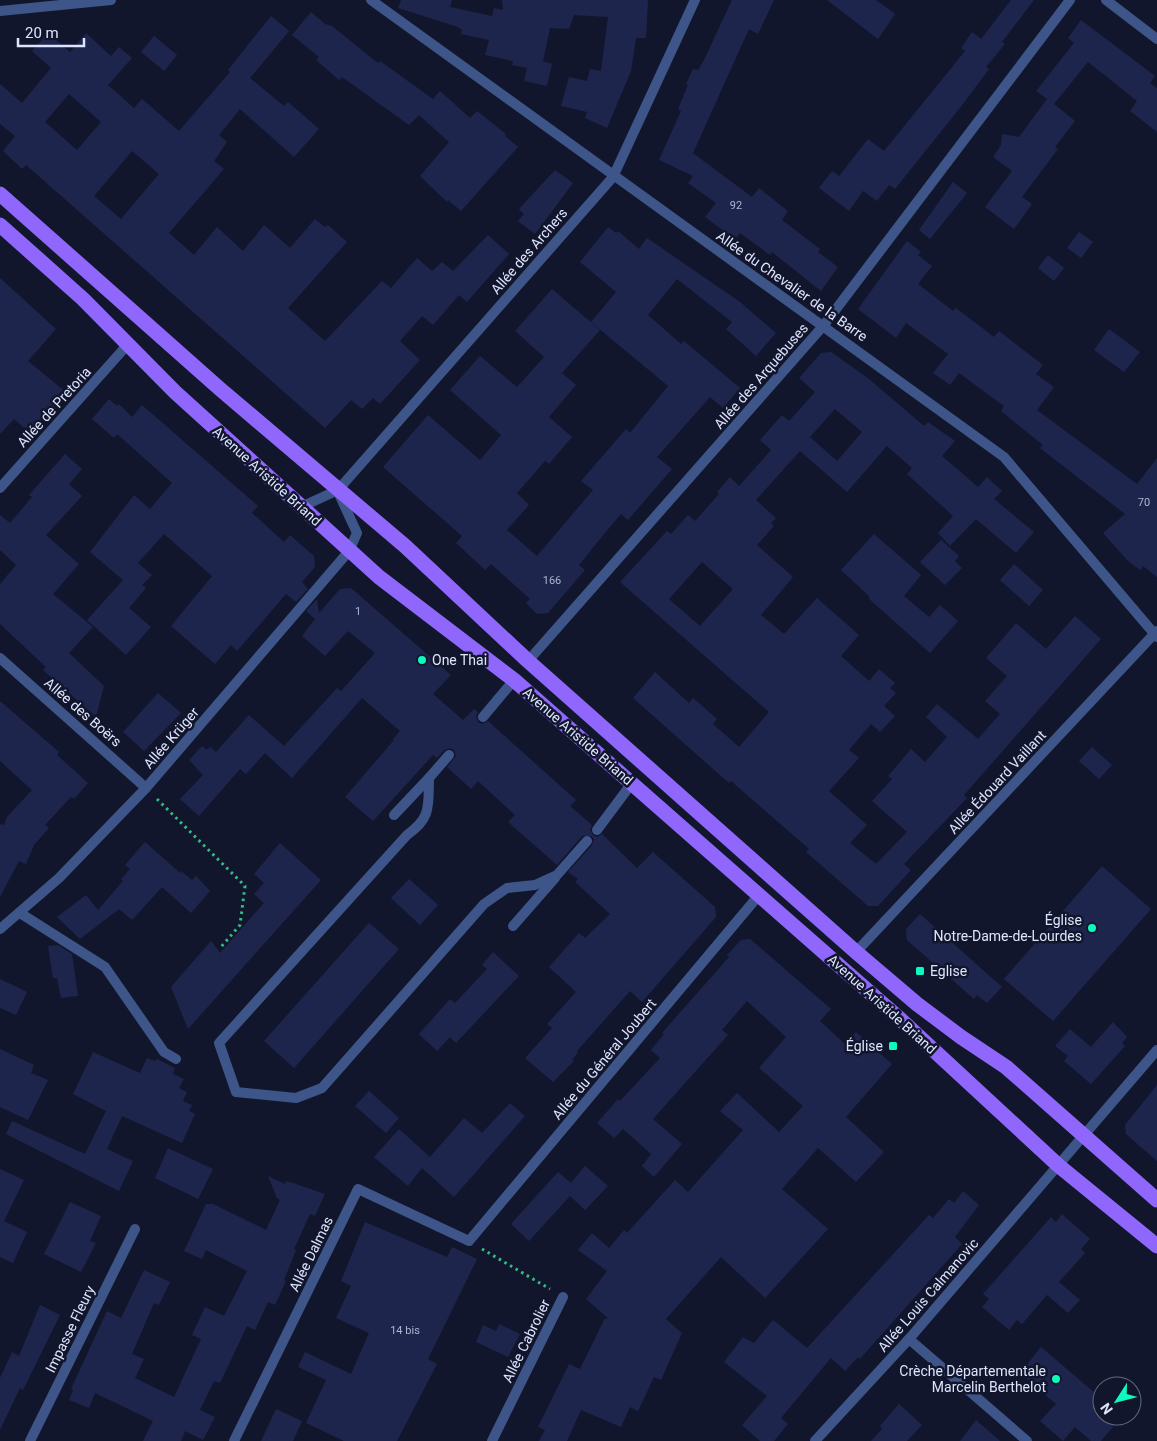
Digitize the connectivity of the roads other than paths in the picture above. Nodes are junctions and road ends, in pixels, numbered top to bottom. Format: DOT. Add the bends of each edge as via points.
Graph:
graph roads {
  1 [pos="111,0"];
  2 [pos="371,0"];
  3 [pos="694,0"];
  4 [pos="1070,0"];
  5 [pos="1106,0"];
  6 [pos="0,11"];
  7 [pos="1157,39"];
  8 [pos="613,177"];
  9 [pos="0,194"];
  10 [pos="0,225"];
  11 [pos="824,325"];
  12 [pos="129,343"];
  13 [pos="0,488"];
  14 [pos="338,490"];
  15 [pos="301,507"];
  16 [pos="350,551"];
  17 [pos="1156,634"];
  18 [pos="0,658"];
  19 [pos="528,661"];
  20 [pos="514,680"];
  21 [pos="483,716"];
  22 [pos="449,755"];
  23 [pos="428,778"];
  24 [pos="632,784"];
  25 [pos="146,788"];
  26 [pos="394,815"];
  27 [pos="597,830"];
  28 [pos="587,841"];
  29 [pos="557,876"];
  30 [pos="759,895"];
  31 [pos="20,912"];
  32 [pos="512,926"];
  33 [pos="0,930"];
  34 [pos="856,952"];
  35 [pos="1157,1050"];
  36 [pos="176,1059"];
  37 [pos="1085,1136"];
  38 [pos="1058,1166"];
  39 [pos="1157,1200"];
  40 [pos="135,1229"];
  41 [pos="469,1241"];
  42 [pos="1157,1246"];
  43 [pos="563,1297"];
  44 [pos="909,1339"];
  45 [pos="30,1441"];
  46 [pos="234,1441"];
  47 [pos="492,1441"];
  48 [pos="815,1441"];
  49 [pos="1027,1441"];
  1 -- 6 [label="street"];
  2 -- 8 [label="street, Allée du Chevalier de la Barre"];
  3 -- 8 [label="street, Allée des Archers"];
  4 -- 11 [label="street, Allée des Arquebuses"];
  5 -- 7 [label="street"];
  8 -- 11 [label="street, Allée du Chevalier de la Barre"];
  8 -- 14 [label="street, Allée des Archers"];
  9 -- 14 [label="main road, Avenue Aristide Briand"];
  10 -- 12 [label="main road, Avenue Aristide Briand"];
  11 -- 17 [label="street, Allée du Chevalier de la Barre" via="1004,457"];
  11 -- 19 [label="street, Allée des Arquebuses"];
  12 -- 13 [label="street, Allée de Pretoria"];
  12 -- 15 [label="main road, Avenue Aristide Briand" via="175,392"];
  14 -- 15 [label="street"];
  14 -- 16 [label="street" via="357,533"];
  14 -- 19 [label="main road, Avenue Aristide Briand" via="405,546"];
  15 -- 16 [label="main road, Avenue Aristide Briand"];
  16 -- 20 [label="main road, Avenue Aristide Briand" via="379,577"];
  16 -- 25 [label="street, Allée Krüger"];
  17 -- 34 [label="street, Allée Édouard Vaillant"];
  18 -- 25 [label="street, Allée des Boërs"];
  19 -- 34 [label="main road, Avenue Aristide Briand"];
  20 -- 21 [label="street"];
  20 -- 24 [label="main road, Avenue Aristide Briand"];
  22 -- 23 [label="street"];
  23 -- 26 [label="street"];
  23 -- 29 [label="street" via="428,813 421,825 407,835 219,1043 236,1092 296,1098 322,1088 484,904 507,888 535,885"];
  24 -- 27 [label="street"];
  24 -- 30 [label="main road, Avenue Aristide Briand"];
  25 -- 31 [label="street, Allée Krüger" via="59,878"];
  28 -- 29 [label="street"];
  29 -- 32 [label="street"];
  30 -- 38 [label="main road, Avenue Aristide Briand" via="901,1020"];
  30 -- 41 [label="street, Allée du Général Joubert"];
  31 -- 33 [label="street, Allée Krüger"];
  31 -- 36 [label="street" via="105,967 164,1052"];
  34 -- 37 [label="main road, Avenue Aristide Briand" via="924,1010 1006,1066"];
  35 -- 37 [label="street, Allée Louis Calmanovic"];
  37 -- 38 [label="street, Allée Louis Calmanovic"];
  37 -- 39 [label="main road, Avenue Aristide Briand"];
  38 -- 42 [label="main road, Avenue Aristide Briand"];
  38 -- 44 [label="street, Allée Louis Calmanovic"];
  40 -- 45 [label="street, Impasse Fleury"];
  41 -- 46 [label="street, Allée Dalmas" via="358,1189"];
  43 -- 47 [label="street, Allée Cabrolier"];
  44 -- 48 [label="street, Allée Louis Calmanovic"];
  44 -- 49 [label="street"];
}
